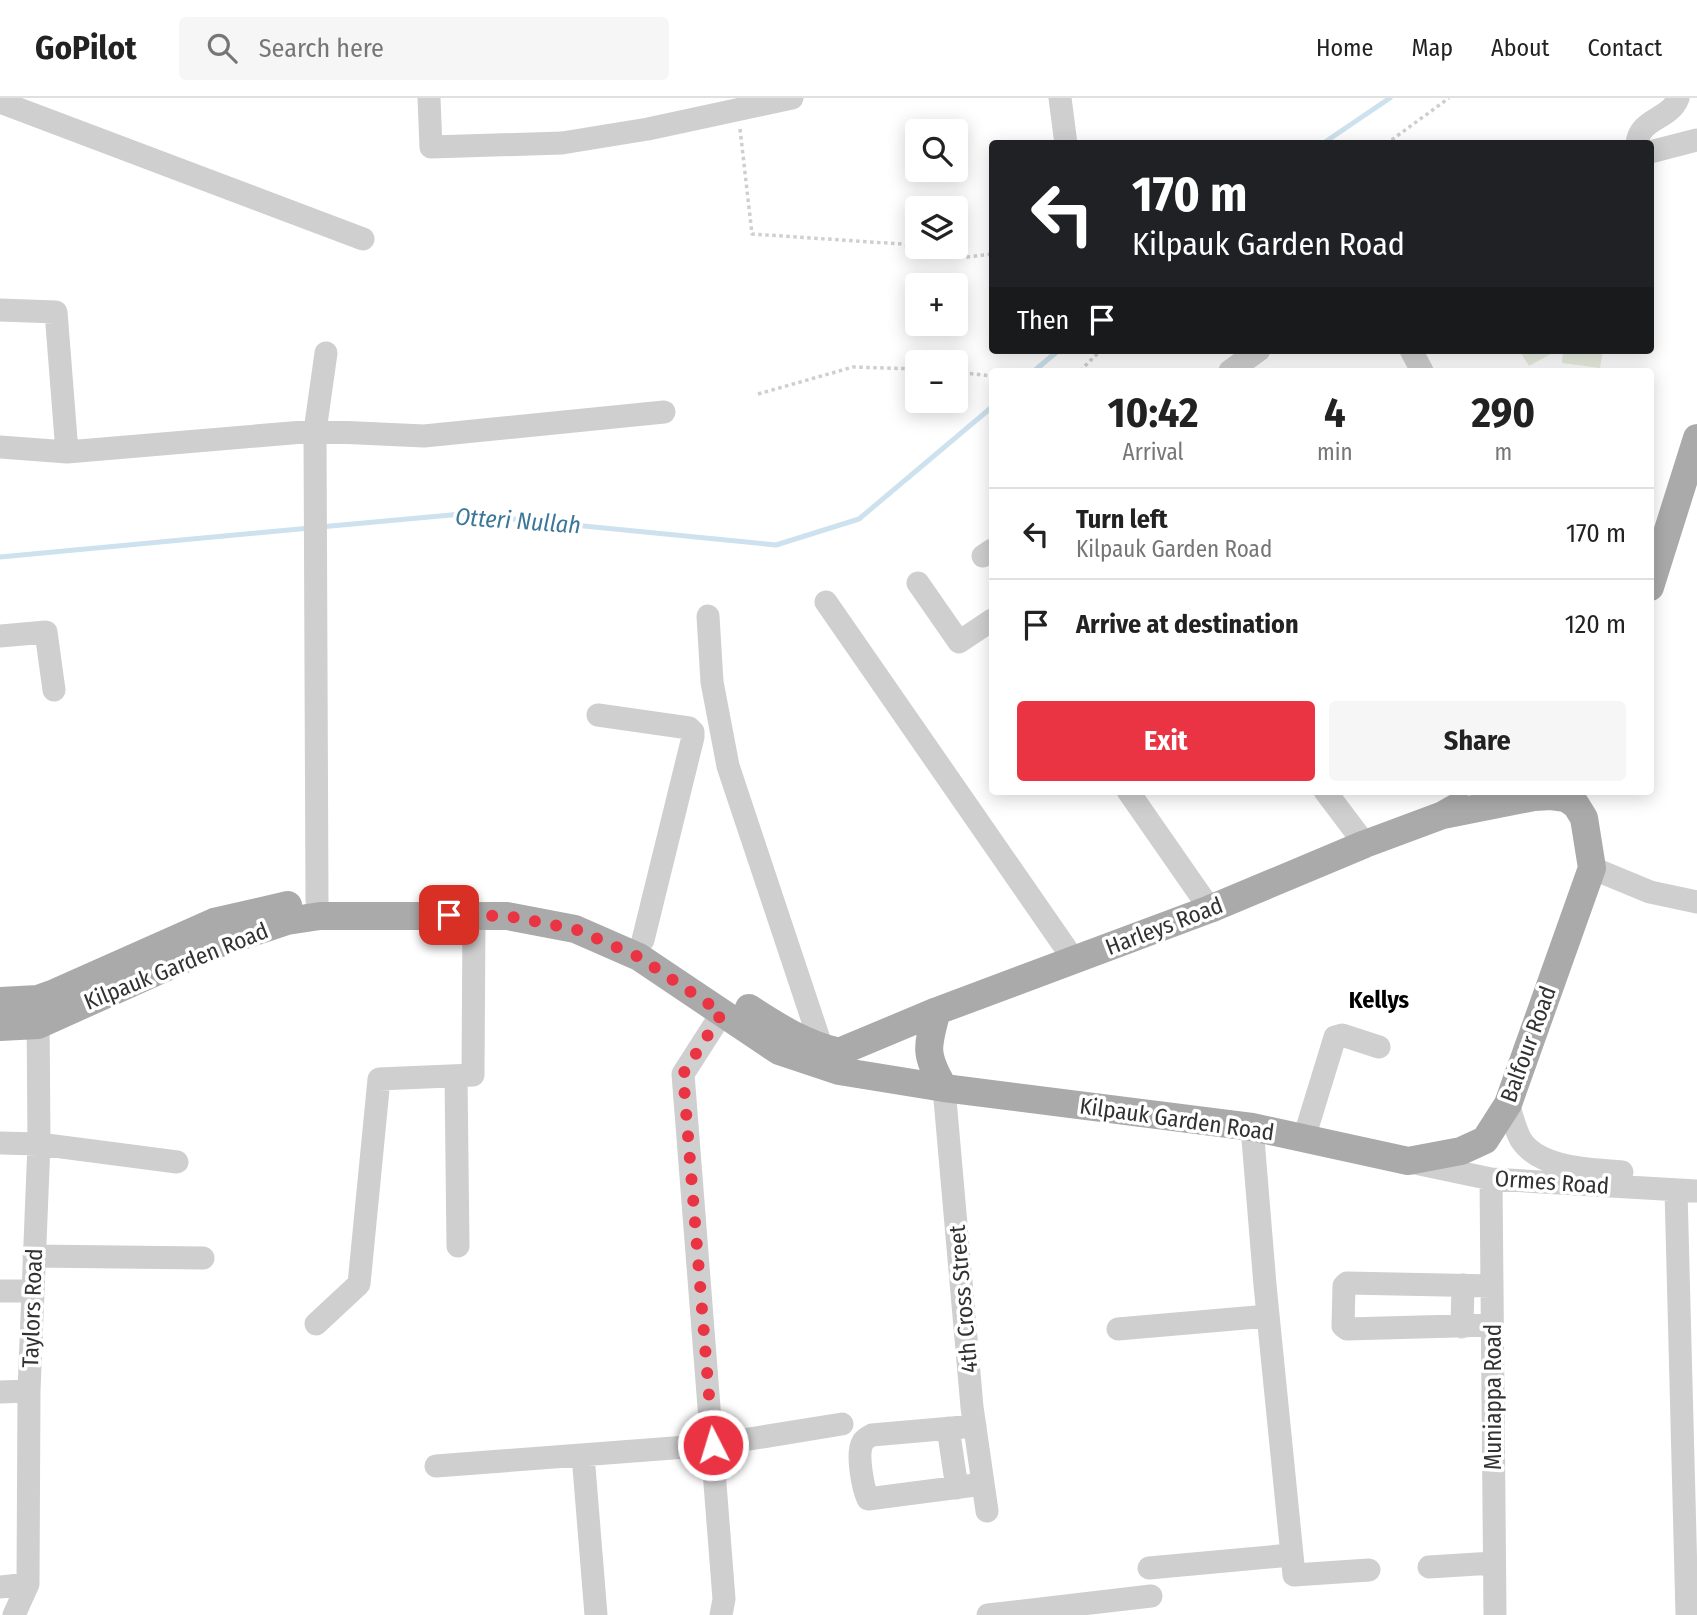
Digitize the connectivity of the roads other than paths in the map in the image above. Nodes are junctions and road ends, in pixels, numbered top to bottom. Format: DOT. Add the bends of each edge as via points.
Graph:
graph roads {
  1 [pos="429,98"];
  2 [pos="792,98"];
  3 [pos="1060,98"];
  4 [pos="1678,98"];
  5 [pos="0,102"];
  6 [pos="736,104"];
  7 [pos="1065,140"];
  8 [pos="1638,140"];
  9 [pos="1697,140"];
  10 [pos="1654,151"];
  11 [pos="363,239"];
  12 [pos="0,310"];
  13 [pos="326,353"];
  14 [pos="1253,354"];
  15 [pos="1234,368"];
  16 [pos="664,412"];
  17 [pos="315,431"];
  18 [pos="1697,438"];
  19 [pos="0,447"];
  20 [pos="67,452"];
  21 [pos="1654,574"];
  22 [pos="918,583"];
  23 [pos="826,601"];
  24 [pos="708,616"];
  25 [pos="989,622"];
  26 [pos="0,636"];
  27 [pos="54,690"];
  28 [pos="598,715"];
  29 [pos="1131,795"];
  30 [pos="1328,795"];
  31 [pos="1478,795"];
  32 [pos="1443,815"];
  33 [pos="1365,844"];
  34 [pos="1591,868"];
  35 [pos="317,901"];
  36 [pos="1697,902"];
  37 [pos="1210,909"];
  38 [pos="474,915"];
  39 [pos="643,940"];
  40 [pos="1074,960"];
  41 [pos="0,1002"];
  42 [pos="937,1011"];
  43 [pos="38,1012"];
  44 [pos="722,1013"];
  45 [pos="0,1027"];
  46 [pos="1379,1047"];
  47 [pos="831,1050"];
  48 [pos="456,1076"];
  49 [pos="944,1087"];
  50 [pos="1508,1104"];
  51 [pos="1252,1127"];
  52 [pos="1304,1138"];
  53 [pos="0,1143"];
  54 [pos="39,1144"];
  55 [pos="1408,1161"];
  56 [pos="177,1162"];
  57 [pos="1491,1179"];
  58 [pos="1690,1187"];
  59 [pos="458,1246"];
  60 [pos="34,1256"];
  61 [pos="203,1258"];
  62 [pos="1463,1285"];
  63 [pos="1492,1286"];
  64 [pos="0,1291"];
  65 [pos="33,1291"];
  66 [pos="1268,1316"];
  67 [pos="316,1324"];
  68 [pos="1492,1325"];
  69 [pos="1462,1327"];
  70 [pos="1118,1329"];
  71 [pos="29,1391"];
  72 [pos="0,1392"];
  73 [pos="842,1424"];
  74 [pos="975,1426"];
  75 [pos="948,1428"];
  76 [pos="713,1445"];
  77 [pos="583,1455"];
  78 [pos="436,1466"];
  79 [pos="983,1484"];
  80 [pos="957,1488"];
  81 [pos="988,1511"];
  82 [pos="1291,1555"];
  83 [pos="1493,1563"];
  84 [pos="1429,1567"];
  85 [pos="1149,1568"];
  86 [pos="1369,1570"];
  87 [pos="28,1584"];
  88 [pos="0,1587"];
  89 [pos="1151,1597"];
  90 [pos="1052,1611"];
  91 [pos="14,1615"];
  92 [pos="596,1615"];
  93 [pos="721,1615"];
  94 [pos="997,1615"];
  95 [pos="1495,1615"];
  96 [pos="1687,1615"];
  1 -- 6 [label="street" via="431,147 562,144 648,129"];
  2 -- 6 [label="street"];
  3 -- 7 [label="street"];
  4 -- 8 [label="street" via="1671,109 1642,128"];
  5 -- 11 [label="street"];
  9 -- 10 [label="street"];
  12 -- 20 [label="street" via="56,312"];
  13 -- 17 [label="street"];
  14 -- 15 [label="street"];
  16 -- 17 [label="street" via="424,436"];
  17 -- 20 [label="street"];
  17 -- 35 [label="street"];
  18 -- 21 [label="main road"];
  19 -- 20 [label="street"];
  22 -- 25 [label="street" via="959,642"];
  23 -- 40 [label="street"];
  24 -- 47 [label="street" via="712,682 728,766"];
  26 -- 27 [label="street" via="46,632"];
  28 -- 39 [label="street" via="689,728 694,737"];
  29 -- 37 [label="street"];
  30 -- 33 [label="street"];
  31 -- 32 [label="main road, Harleys Road"];
  32 -- 33 [label="main road, Harleys Road"];
  32 -- 34 [label="main road" via="1534,797 1566,798 1584,818"];
  33 -- 37 [label="main road, Harleys Road"];
  34 -- 36 [label="street" via="1650,892"];
  34 -- 50 [label="main road, Balfour Road"];
  35 -- 39 [label="main road" via="511,900 572,910"];
  35 -- 43 [label="main road" via="215,922 52,994"];
  37 -- 40 [label="main road, Harleys Road"];
  38 -- 43 [label="main road, Kilpauk Garden Road" via="320,916 287,921"];
  38 -- 44 [label="main road, Kilpauk Garden Road" via="507,916 575,929 639,957"];
  38 -- 48 [label="street" via="473,1075"];
  39 -- 47 [label="main road" via="791,1035"];
  40 -- 42 [label="main road, Harleys Road"];
  41 -- 43 [label="main road"];
  42 -- 47 [label="main road, Harleys Road"];
  42 -- 49 [label="main road" via="928,1043 931,1065"];
  43 -- 45 [label="main road, Kilpauk Garden Road"];
  43 -- 54 [label="street, Taylors Road"];
  44 -- 49 [label="main road, Kilpauk Garden Road" via="779,1051 839,1071"];
  44 -- 76 [label="street" via="683,1074"];
  46 -- 52 [label="street" via="1342,1035 1335,1037"];
  48 -- 59 [label="street"];
  48 -- 67 [label="street" via="379,1079 359,1284"];
  49 -- 51 [label="main road, Kilpauk Garden Road"];
  49 -- 74 [label="street, 4th Cross Street"];
  50 -- 55 [label="main road, Balfour Road" via="1485,1140 1461,1151"];
  50 -- 58 [label="street, Ormes Road" via="1521,1141 1544,1160"];
  51 -- 52 [label="main road, Kilpauk Garden Road"];
  51 -- 66 [label="street"];
  52 -- 55 [label="main road, Kilpauk Garden Road"];
  53 -- 54 [label="street"];
  54 -- 56 [label="street"];
  54 -- 60 [label="street, Taylors Road"];
  55 -- 57 [label="street, Ormes Road"];
  57 -- 58 [label="street, Ormes Road"];
  57 -- 63 [label="street, Muniappa Road"];
  58 -- 96 [label="street"];
  60 -- 61 [label="street"];
  60 -- 65 [label="street, Taylors Road"];
  62 -- 63 [label="street"];
  62 -- 69 [label="street"];
  62 -- 69 [label="street" via="1347,1283 1343,1326"];
  63 -- 68 [label="street, Muniappa Road"];
  64 -- 65 [label="street"];
  65 -- 71 [label="street, Taylors Road"];
  66 -- 70 [label="street"];
  66 -- 82 [label="street"];
  68 -- 69 [label="street"];
  68 -- 83 [label="street, Muniappa Road"];
  71 -- 72 [label="street"];
  71 -- 87 [label="street, Taylors Road"];
  73 -- 76 [label="street"];
  74 -- 75 [label="street"];
  74 -- 79 [label="street, 4th Cross Street"];
  75 -- 80 [label="street"];
  75 -- 80 [label="street" via="872,1435 863,1440 864,1489 868,1499"];
  76 -- 77 [label="street"];
  76 -- 93 [label="street" via="724,1599"];
  77 -- 78 [label="street"];
  77 -- 92 [label="street"];
  79 -- 80 [label="street"];
  79 -- 81 [label="street, 4th Cross Street"];
  82 -- 85 [label="street"];
  82 -- 86 [label="street" via="1294,1575"];
  83 -- 84 [label="street"];
  83 -- 95 [label="street, Muniappa Road"];
  87 -- 88 [label="street"];
  87 -- 91 [label="street, Taylors Road"];
  89 -- 90 [label="street"];
  90 -- 94 [label="street"];
}
